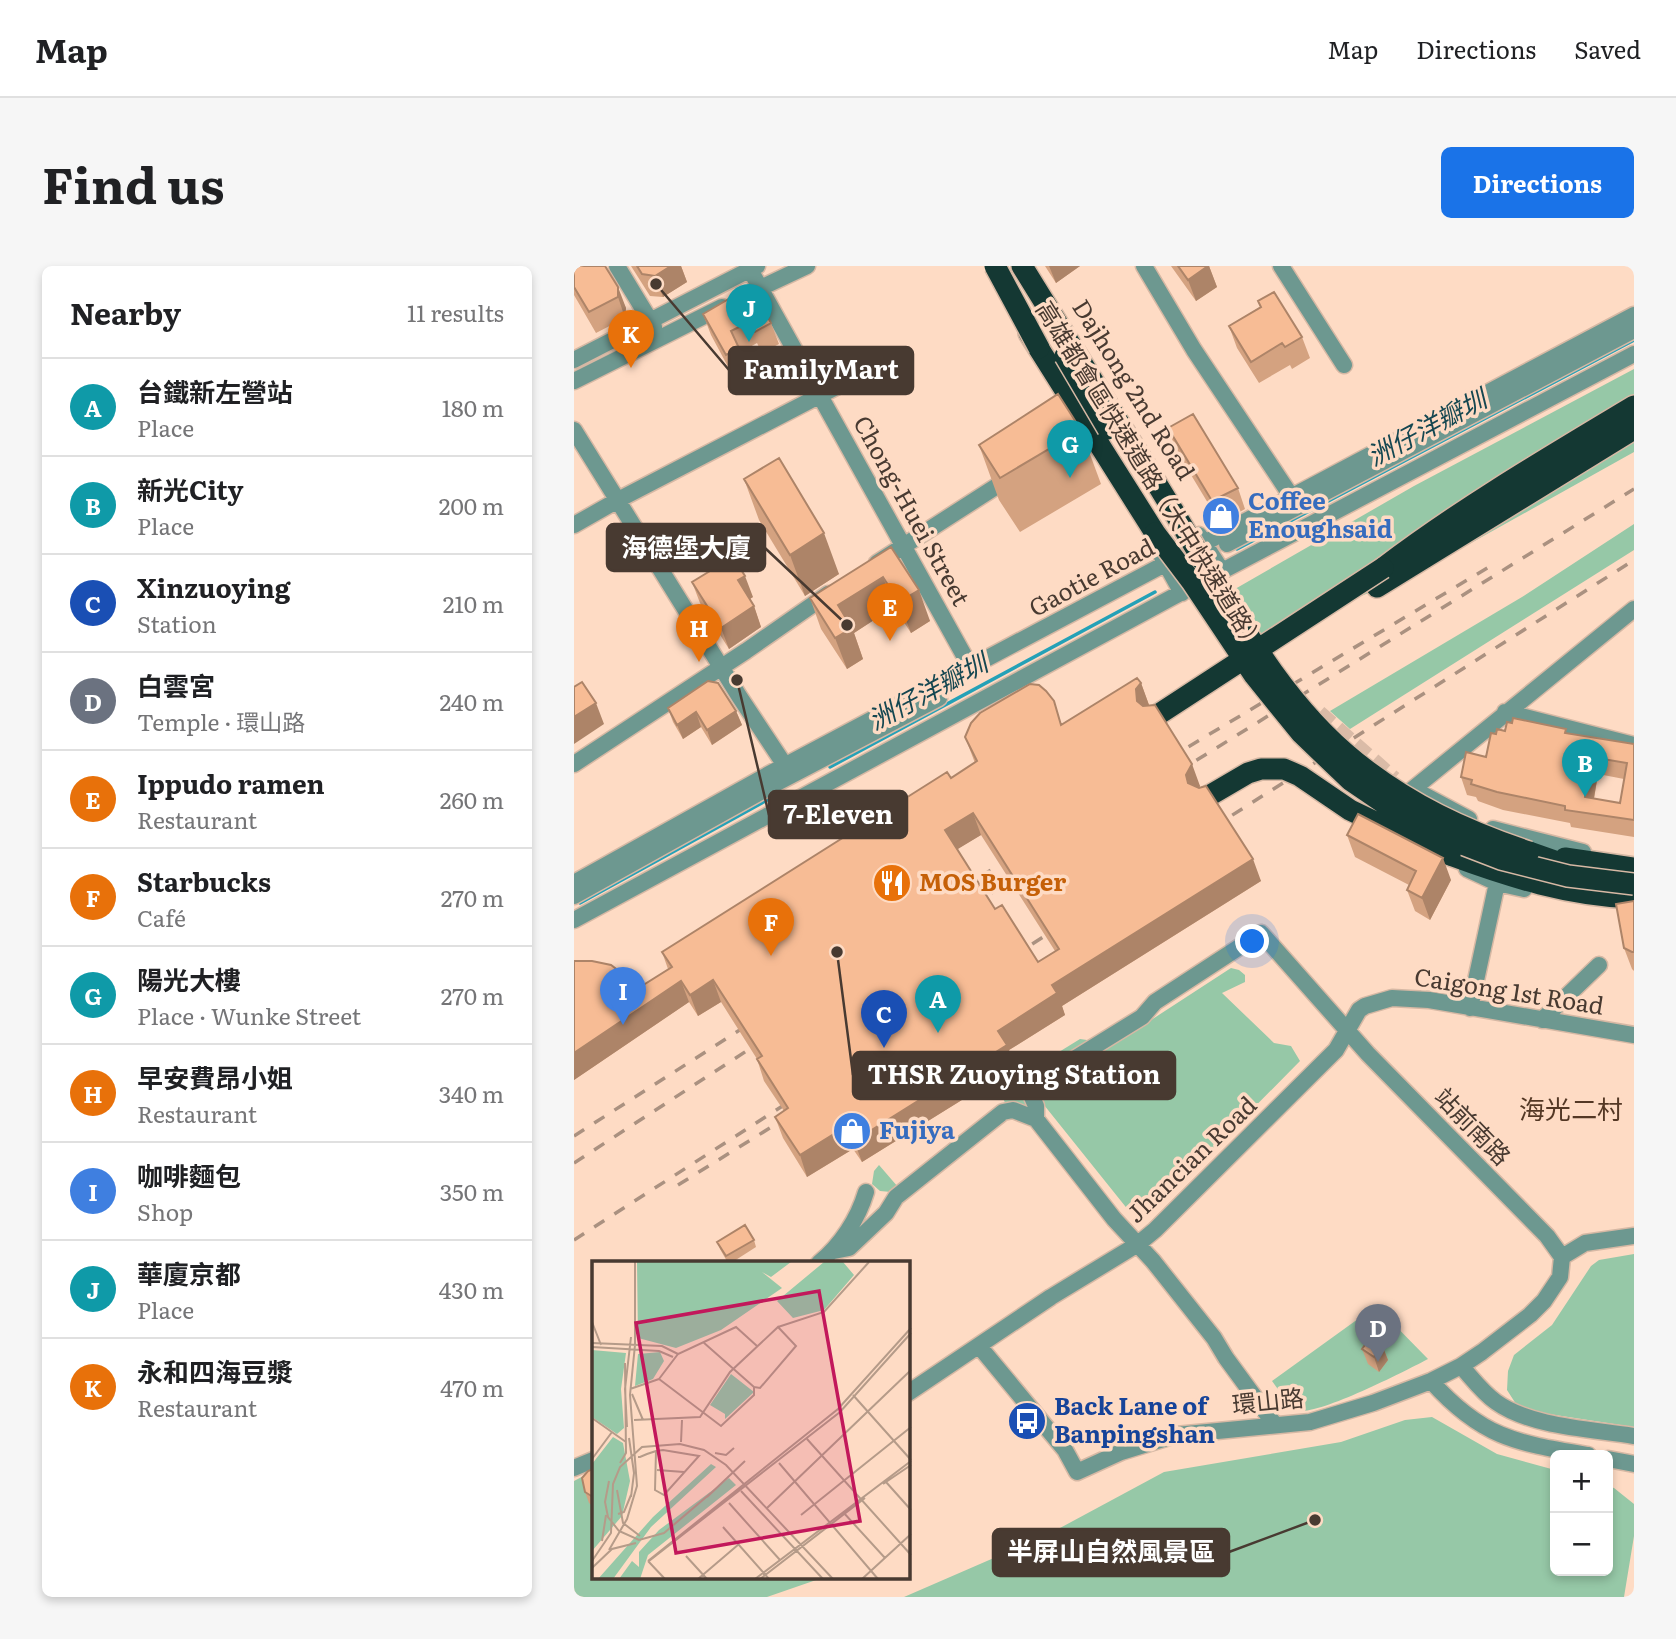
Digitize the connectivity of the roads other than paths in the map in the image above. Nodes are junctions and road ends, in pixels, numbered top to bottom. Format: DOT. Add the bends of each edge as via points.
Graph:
graph roads {
  1 [pos="617,266"];
  2 [pos="807,266"];
  3 [pos="985,266"];
  4 [pos="994,266"];
  5 [pos="1010,266"];
  6 [pos="1144,266"];
  7 [pos="1281,266"];
  8 [pos="752,267"];
  9 [pos="1028,269"];
  10 [pos="761,288"];
  11 [pos="1008,290"];
  12 [pos="1634,316"];
  13 [pos="650,320"];
  14 [pos="1634,330"];
  15 [pos="660,338"];
  16 [pos="1039,348"];
  17 [pos="1634,354"];
  18 [pos="894,357"];
  19 [pos="574,360"];
  20 [pos="1345,365"];
  21 [pos="574,381"];
  22 [pos="822,396"];
  23 [pos="1634,406"];
  24 [pos="1634,418"];
  25 [pos="1634,429"];
  26 [pos="574,430"];
  27 [pos="1021,470"];
  28 [pos="1291,496"];
  29 [pos="618,500"];
  30 [pos="574,525"];
  31 [pos="1155,533"];
  32 [pos="905,545"];
  33 [pos="1208,548"];
  34 [pos="1383,568"];
  35 [pos="1168,569"];
  36 [pos="1222,571"];
  37 [pos="861,573"];
  38 [pos="839,587"];
  39 [pos="1182,593"];
  40 [pos="1634,609"];
  41 [pos="1240,625"];
  42 [pos="721,667"];
  43 [pos="971,668"];
  44 [pos="1505,712"];
  45 [pos="1634,745"];
  46 [pos="574,764"];
  47 [pos="789,770"];
  48 [pos="805,795"];
  49 [pos="1208,797"];
  50 [pos="1363,822"];
  51 [pos="1529,852"];
  52 [pos="1450,855"];
  53 [pos="1634,858"];
  54 [pos="1634,868"];
  55 [pos="1634,877"];
  56 [pos="574,883"];
  57 [pos="1497,883"];
  58 [pos="1634,884"];
  59 [pos="574,896"];
  60 [pos="1634,898"];
  61 [pos="1634,905"];
  62 [pos="574,920"];
  63 [pos="1599,965"];
  64 [pos="1470,1007"];
  65 [pos="1542,1020"];
  66 [pos="1348,1030"];
  67 [pos="1634,1035"];
  68 [pos="1036,1119"];
  69 [pos="866,1192"];
  70 [pos="1634,1236"];
  71 [pos="1138,1244"];
  72 [pos="834,1251"];
  73 [pos="1562,1257"];
  74 [pos="822,1261"];
  75 [pos="979,1346"];
  76 [pos="1461,1366"];
  77 [pos="1431,1381"];
  78 [pos="910,1392"];
  79 [pos="1275,1425"];
  80 [pos="1634,1436"];
  81 [pos="1558,1450"];
  82 [pos="592,1460"];
  83 [pos="1613,1460"];
  84 [pos="1634,1464"];
  85 [pos="574,1468"];
  1 -- 13 [label="street"];
  2 -- 10 [label="street"];
  3 -- 16 [label="highway, 高雄都會區快速道路（大中快速道路）, bridge"];
  3 -- 35 [label="street" via="1080,431"];
  4 -- 11 [label="street"];
  4 -- 16 [label="highway, bridge"];
  5 -- 41 [label="highway, bridge" via="1174,541"];
  6 -- 28 [label="street"];
  7 -- 20 [label="street"];
  8 -- 10 [label="street, Chong-Huei Street"];
  8 -- 13 [label="street"];
  9 -- 33 [label="street, Dajhong 2nd Road"];
  9 -- 41 [label="highway, 高雄都會區快速道路（大中快速道路）, bridge"];
  10 -- 15 [label="street"];
  10 -- 22 [label="street, Chong-Huei Street"];
  12 -- 28 [label="street, Gaotie Road"];
  13 -- 15 [label="street"];
  13 -- 19 [label="street"];
  14 -- 33 [label="street, Gaotie Road"];
  15 -- 21 [label="street"];
  16 -- 31 [label="highway, 高雄都會區快速道路（大中快速道路）"];
  17 -- 36 [label="street"];
  18 -- 22 [label="street"];
  22 -- 29 [label="street"];
  22 -- 32 [label="street, Chong-Huei Street"];
  23 -- 34 [label="highway" via="1534,466"];
  24 -- 34 [label="highway" via="1425,550"];
  25 -- 34 [label="highway, bridge" via="1159,721"];
  26 -- 29 [label="street"];
  27 -- 32 [label="street"];
  28 -- 33 [label="street, Gaotie Road"];
  29 -- 30 [label="street"];
  29 -- 42 [label="street"];
  31 -- 52 [label="highway, 高雄都會區快速道路（大中快速道路）, bridge" via="1182,587 1268,711 1305,754 1338,786"];
  31 -- 58 [label="highway, bridge" via="1254,675 1301,733 1350,780 1444,837 1501,859 1568,876"];
  32 -- 37 [label="street"];
  32 -- 43 [label="street, Chong-Huei Street"];
  33 -- 35 [label="street, Gaotie Road"];
  33 -- 36 [label="street, Dajhong 2nd Road"];
  35 -- 39 [label="street"];
  35 -- 43 [label="street, Gaotie Road"];
  35 -- 47 [label="street, Gaotie Road"];
  36 -- 39 [label="street"];
  38 -- 42 [label="street"];
  39 -- 48 [label="street"];
  40 -- 44 [label="street"];
  41 -- 51 [label="highway, 高雄都會區快速道路（大中快速道路）, bridge" via="1285,690 1355,761 1396,792 1453,824"];
  42 -- 46 [label="street"];
  42 -- 47 [label="street"];
  43 -- 47 [label="street, Gaotie Road"];
  44 -- 45 [label="street"];
  44 -- 53 [label="street" via="1413,789 1499,831 1610,858"];
  47 -- 48 [label="street"];
  47 -- 56 [label="street, Gaotie Road"];
  47 -- 59 [label="street, Gaotie Road"];
  48 -- 62 [label="street"];
  49 -- 52 [label="highway, bridge" via="1248,773 1284,769 1340,805"];
  50 -- 57 [label="street" via="1399,832"];
  51 -- 54 [label="highway, 高雄都會區快速道路（大中快速道路）"];
  51 -- 55 [label="highway" via="1573,869"];
  52 -- 60 [label="highway, 高雄都會區快速道路（大中快速道路）" via="1505,876 1572,891"];
  57 -- 61 [label="street" via="1598,904"];
  57 -- 64 [label="street"];
  63 -- 65 [label="street"];
  64 -- 65 [label="street, Caigong 1st Road"];
  64 -- 66 [label="street, Caigong 1st Road" via="1392,998 1359,1010"];
  65 -- 67 [label="street, Caigong 1st Road"];
  66 -- 68 [label="street, 站前南路" via="1261,933 1155,1002 1142,1017 1045,1077 1032,1097"];
  66 -- 71 [label="street, Jhancian Road" via="1336,1050"];
  66 -- 73 [label="street, 站前南路"];
  68 -- 71 [label="street"];
  68 -- 72 [label="street" via="1013,1110 1003,1112 896,1197 849,1248"];
  69 -- 72 [label="street"];
  70 -- 73 [label="street" via="1585,1243"];
  71 -- 75 [label="street, Jhancian Road"];
  71 -- 79 [label="street" via="1214,1338"];
  72 -- 74 [label="street"];
  73 -- 76 [label="street, 環山路" via="1560,1277 1544,1301"];
  75 -- 78 [label="street, Jhancian Road"];
  75 -- 79 [label="street, 環山路" via="1065,1450 1077,1472 1176,1434"];
  76 -- 77 [label="street, 環山路"];
  76 -- 80 [label="street" via="1508,1410 1533,1419"];
  77 -- 79 [label="street, 環山路" via="1310,1422"];
  77 -- 81 [label="street" via="1453,1406 1503,1437"];
  82 -- 85 [label="street"];
  83 -- 84 [label="street"];
}
